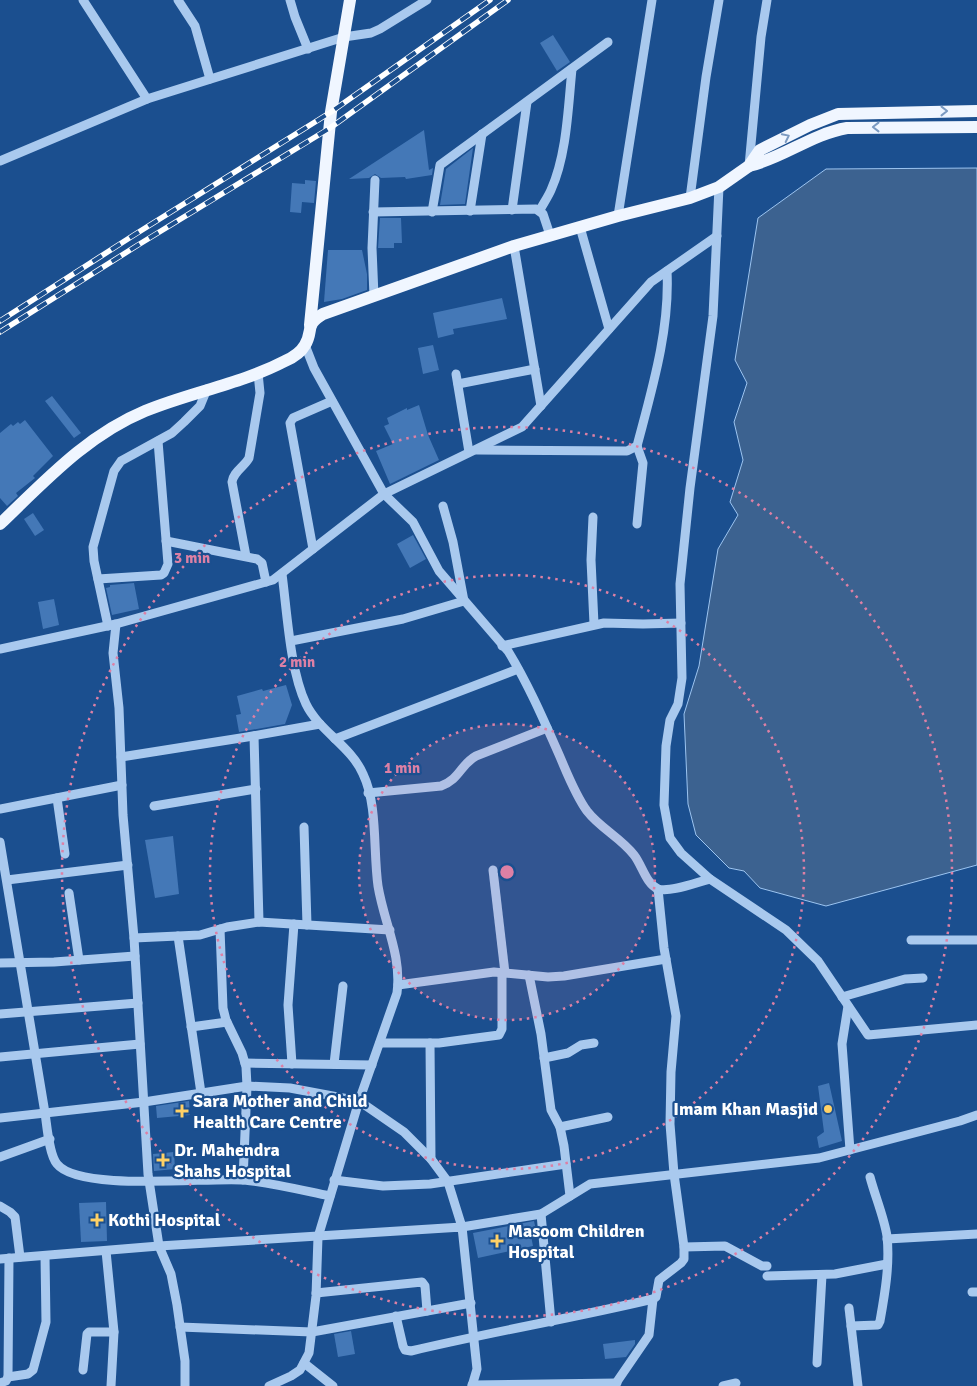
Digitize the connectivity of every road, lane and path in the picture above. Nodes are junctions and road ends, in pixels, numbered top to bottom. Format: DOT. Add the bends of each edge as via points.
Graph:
graph roads {
  1 [pos="83,0"];
  2 [pos="178,0"];
  3 [pos="290,0"];
  4 [pos="350,0"];
  5 [pos="427,0"];
  6 [pos="652,0"];
  7 [pos="719,0"];
  8 [pos="767,0"];
  9 [pos="344,37"];
  10 [pos="608,42"];
  11 [pos="308,48"];
  12 [pos="572,69"];
  13 [pos="210,79"];
  14 [pos="147,99"];
  15 [pos="526,102"];
  16 [pos="977,111"];
  17 [pos="977,127"];
  18 [pos="482,134"];
  19 [pos="0,161"];
  20 [pos="749,166"];
  21 [pos="375,180"];
  22 [pos="719,187"];
  23 [pos="690,198"];
  24 [pos="512,210"];
  25 [pos="540,210"];
  26 [pos="470,211"];
  27 [pos="373,212"];
  28 [pos="432,212"];
  29 [pos="618,216"];
  30 [pos="580,227"];
  31 [pos="550,235"];
  32 [pos="717,236"];
  33 [pos="514,246"];
  34 [pos="667,271"];
  35 [pos="374,296"];
  36 [pos="310,325"];
  37 [pos="609,329"];
  38 [pos="305,345"];
  39 [pos="535,369"];
  40 [pos="258,373"];
  41 [pos="456,374"];
  42 [pos="458,384"];
  43 [pos="207,389"];
  44 [pos="332,401"];
  45 [pos="541,406"];
  46 [pos="158,440"];
  47 [pos="637,446"];
  48 [pos="472,451"];
  49 [pos="384,494"];
  50 [pos="443,506"];
  51 [pos="593,517"];
  52 [pos="0,524"];
  53 [pos="637,524"];
  54 [pos="166,541"];
  55 [pos="313,550"];
  56 [pos="246,556"];
  57 [pos="282,574"];
  58 [pos="98,579"];
  59 [pos="266,582"];
  60 [pos="464,601"];
  61 [pos="681,623"];
  62 [pos="594,624"];
  63 [pos="112,625"];
  64 [pos="291,641"];
  65 [pos="502,646"];
  66 [pos="0,649"];
  67 [pos="518,669"];
  68 [pos="320,724"];
  69 [pos="547,728"];
  70 [pos="254,736"];
  71 [pos="335,739"];
  72 [pos="121,757"];
  73 [pos="122,785"];
  74 [pos="256,788"];
  75 [pos="368,793"];
  76 [pos="57,798"];
  77 [pos="154,806"];
  78 [pos="0,809"];
  79 [pos="304,827"];
  80 [pos="0,842"];
  81 [pos="65,854"];
  82 [pos="128,865"];
  83 [pos="493,870"];
  84 [pos="710,879"];
  85 [pos="6,880"];
  86 [pos="658,889"];
  87 [pos="69,893"];
  88 [pos="259,922"];
  89 [pos="294,924"];
  90 [pos="307,925"];
  91 [pos="220,929"];
  92 [pos="390,930"];
  93 [pos="178,936"];
  94 [pos="134,938"];
  95 [pos="911,940"];
  96 [pos="977,940"];
  97 [pos="135,956"];
  98 [pos="666,959"];
  99 [pos="79,960"];
  100 [pos="21,962"];
  101 [pos="0,963"];
  102 [pos="504,972"];
  103 [pos="528,975"];
  104 [pos="923,978"];
  105 [pos="398,985"];
  106 [pos="343,986"];
  107 [pos="842,997"];
  108 [pos="138,1003"];
  109 [pos="848,1006"];
  110 [pos="29,1012"];
  111 [pos="0,1014"];
  112 [pos="228,1022"];
  113 [pos="977,1025"];
  114 [pos="191,1027"];
  115 [pos="380,1042"];
  116 [pos="430,1043"];
  117 [pos="594,1043"];
  118 [pos="140,1044"];
  119 [pos="35,1054"];
  120 [pos="0,1057"];
  121 [pos="544,1058"];
  122 [pos="245,1064"];
  123 [pos="292,1064"];
  124 [pos="334,1064"];
  125 [pos="372,1065"];
  126 [pos="247,1086"];
  127 [pos="201,1093"];
  128 [pos="359,1101"];
  129 [pos="144,1102"];
  130 [pos="45,1113"];
  131 [pos="977,1115"];
  132 [pos="608,1117"];
  133 [pos="0,1118"];
  134 [pos="560,1127"];
  135 [pos="50,1139"];
  136 [pos="850,1150"];
  137 [pos="0,1157"];
  138 [pos="431,1159"];
  139 [pos="566,1164"];
  140 [pos="674,1174"];
  141 [pos="870,1177"];
  142 [pos="243,1180"];
  143 [pos="334,1180"];
  144 [pos="148,1182"];
  145 [pos="448,1182"];
  146 [pos="330,1196"];
  147 [pos="570,1196"];
  148 [pos="0,1206"];
  149 [pos="542,1214"];
  150 [pos="462,1227"];
  151 [pos="977,1234"];
  152 [pos="318,1237"];
  153 [pos="887,1240"];
  154 [pos="159,1246"];
  155 [pos="684,1247"];
  156 [pos="106,1251"];
  157 [pos="45,1256"];
  158 [pos="20,1257"];
  159 [pos="4,1258"];
  160 [pos="887,1264"];
  161 [pos="822,1275"];
  162 [pos="316,1293"];
  163 [pos="653,1299"];
  164 [pos="471,1303"];
  165 [pos="849,1308"];
  166 [pos="427,1311"];
  167 [pos="396,1316"];
  168 [pos="4,1319"];
  169 [pos="551,1322"];
  170 [pos="851,1326"];
  171 [pos="180,1328"];
  172 [pos="114,1332"];
  173 [pos="312,1332"];
  174 [pos="474,1336"];
  175 [pos="304,1363"];
  176 [pos="817,1363"];
  177 [pos="83,1370"];
  178 [pos="8,1377"];
  179 [pos="618,1383"];
  180 [pos="736,1383"];
  181 [pos="0,1384"];
  182 [pos="472,1385"];
  183 [pos="111,1386"];
  184 [pos="185,1386"];
  185 [pos="269,1386"];
  186 [pos="333,1386"];
  187 [pos="723,1386"];
  188 [pos="858,1386"];
  1 -- 14 [label="street"];
  2 -- 13 [label="street" via="195,26"];
  3 -- 11 [label="street"];
  4 -- 9 [label="main road"];
  5 -- 9 [label="street" via="371,33"];
  6 -- 29 [label="street"];
  7 -- 23 [label="street"];
  8 -- 20 [label="street"];
  9 -- 11 [label="street"];
  9 -- 36 [label="main road" via="331,112"];
  10 -- 12 [label="street"];
  11 -- 13 [label="street"];
  12 -- 15 [label="street"];
  12 -- 25 [label="street" via="557,173"];
  13 -- 14 [label="street"];
  14 -- 19 [label="street"];
  15 -- 18 [label="street"];
  15 -- 24 [label="street"];
  20 -- 16 [label="main road, one-way" via="760,150 838,114"];
  17 -- 20 [label="main road, one-way" via="847,128 832,131 765,162"];
  18 -- 26 [label="street"];
  18 -- 28 [label="street" via="440,165"];
  20 -- 22 [label="main road"];
  21 -- 27 [label="street"];
  22 -- 23 [label="main road"];
  22 -- 32 [label="street"];
  23 -- 29 [label="main road"];
  24 -- 25 [label="street"];
  24 -- 26 [label="street"];
  25 -- 31 [label="street"];
  26 -- 28 [label="street"];
  27 -- 28 [label="street"];
  27 -- 35 [label="street"];
  29 -- 30 [label="main road"];
  30 -- 31 [label="main road"];
  30 -- 37 [label="street"];
  31 -- 33 [label="main road"];
  32 -- 34 [label="street"];
  32 -- 61 [label="street" via="713,316 680,584"];
  33 -- 35 [label="main road"];
  33 -- 39 [label="street"];
  34 -- 37 [label="street" via="651,282"];
  34 -- 47 [label="street" via="663,337"];
  35 -- 36 [label="main road" via="323,314"];
  36 -- 38 [label="main road"];
  37 -- 45 [label="street"];
  38 -- 40 [label="main road" via="296,355"];
  38 -- 44 [label="street"];
  39 -- 42 [label="street"];
  39 -- 45 [label="street"];
  40 -- 43 [label="main road"];
  40 -- 56 [label="street" via="260,393 249,458 232,482"];
  41 -- 42 [label="street"];
  42 -- 48 [label="street"];
  43 -- 46 [label="street" via="195,412 172,433"];
  43 -- 52 [label="main road" via="143,412 104,432 66,460"];
  44 -- 49 [label="street"];
  44 -- 55 [label="street" via="293,418 290,423"];
  45 -- 48 [label="street" via="522,427"];
  46 -- 54 [label="street"];
  46 -- 58 [label="street" via="121,461 114,471 94,548"];
  47 -- 48 [label="street" via="627,451"];
  47 -- 53 [label="street" via="644,463"];
  48 -- 49 [label="street"];
  49 -- 55 [label="street"];
  49 -- 60 [label="street" via="413,522 439,571"];
  50 -- 60 [label="street"];
  51 -- 62 [label="street"];
  54 -- 56 [label="street"];
  54 -- 58 [label="street" via="168,564 164,573"];
  55 -- 57 [label="street"];
  56 -- 59 [label="street" via="261,561"];
  57 -- 59 [label="street"];
  57 -- 64 [label="street"];
  58 -- 63 [label="street"];
  59 -- 63 [label="street"];
  60 -- 64 [label="street" via="403,619"];
  60 -- 65 [label="street"];
  61 -- 62 [label="street"];
  61 -- 84 [label="street" via="682,678 666,746 664,805 670,838 680,853"];
  62 -- 65 [label="street"];
  63 -- 66 [label="street"];
  63 -- 72 [label="street"];
  64 -- 68 [label="street" via="298,683 306,704"];
  65 -- 67 [label="street"];
  67 -- 69 [label="street"];
  67 -- 71 [label="street"];
  68 -- 70 [label="street"];
  68 -- 71 [label="street"];
  69 -- 75 [label="street" via="476,756 465,764 456,778 441,786"];
  69 -- 86 [label="street" via="588,812 635,856"];
  70 -- 72 [label="street"];
  70 -- 74 [label="street"];
  71 -- 75 [label="street" via="358,765"];
  72 -- 73 [label="street"];
  73 -- 76 [label="street"];
  73 -- 82 [label="street"];
  74 -- 77 [label="street"];
  74 -- 88 [label="street"];
  75 -- 92 [label="street" via="372,807 378,888"];
  76 -- 78 [label="street"];
  76 -- 81 [label="street"];
  79 -- 90 [label="street"];
  80 -- 85 [label="street"];
  82 -- 85 [label="street"];
  82 -- 94 [label="street"];
  83 -- 102 [label="street"];
  84 -- 86 [label="street" via="667,890"];
  84 -- 107 [label="street" via="786,930 818,961"];
  85 -- 100 [label="street"];
  86 -- 98 [label="street"];
  87 -- 99 [label="street"];
  88 -- 89 [label="street"];
  88 -- 91 [label="street"];
  89 -- 90 [label="street"];
  89 -- 123 [label="street" via="288,1005"];
  90 -- 92 [label="street"];
  91 -- 93 [label="street" via="200,935"];
  91 -- 112 [label="street" via="223,1008"];
  92 -- 105 [label="street" via="397,957"];
  93 -- 94 [label="street"];
  93 -- 114 [label="street"];
  94 -- 97 [label="street"];
  95 -- 96 [label="street"];
  97 -- 99 [label="street"];
  97 -- 108 [label="street"];
  98 -- 103 [label="street" via="564,976"];
  98 -- 140 [label="street" via="676,1016 670,1124"];
  99 -- 100 [label="street"];
  100 -- 101 [label="street"];
  100 -- 110 [label="street"];
  102 -- 103 [label="street"];
  102 -- 105 [label="street"];
  102 -- 116 [label="street" via="501,1032 498,1035"];
  103 -- 121 [label="street"];
  104 -- 107 [label="street" via="904,979"];
  105 -- 115 [label="street"];
  106 -- 124 [label="street"];
  107 -- 109 [label="street"];
  108 -- 110 [label="street"];
  108 -- 118 [label="street"];
  109 -- 113 [label="street" via="868,1036"];
  109 -- 136 [label="street" via="842,1044"];
  110 -- 111 [label="street"];
  110 -- 119 [label="street"];
  112 -- 114 [label="street"];
  112 -- 122 [label="street"];
  114 -- 127 [label="street"];
  115 -- 116 [label="street"];
  115 -- 125 [label="street"];
  116 -- 138 [label="street"];
  117 -- 121 [label="street"];
  118 -- 119 [label="street"];
  118 -- 129 [label="street"];
  119 -- 120 [label="street"];
  119 -- 130 [label="street"];
  121 -- 134 [label="street" via="551,1110"];
  122 -- 123 [label="street"];
  122 -- 126 [label="street"];
  123 -- 124 [label="street"];
  124 -- 125 [label="street"];
  125 -- 128 [label="street"];
  126 -- 127 [label="street"];
  126 -- 128 [label="street" via="290,1088"];
  126 -- 142 [label="street"];
  127 -- 129 [label="street"];
  128 -- 138 [label="street" via="404,1132"];
  128 -- 143 [label="street"];
  129 -- 130 [label="street"];
  129 -- 144 [label="street"];
  130 -- 133 [label="street"];
  130 -- 135 [label="street"];
  131 -- 136 [label="street"];
  132 -- 134 [label="street"];
  134 -- 139 [label="street"];
  135 -- 137 [label="street"];
  135 -- 144 [label="street" via="54,1157 66,1171 112,1180"];
  136 -- 140 [label="street" via="819,1158"];
  138 -- 145 [label="street"];
  139 -- 145 [label="street"];
  139 -- 147 [label="street"];
  140 -- 147 [label="street" via="590,1184"];
  140 -- 155 [label="street"];
  141 -- 153 [label="street"];
  142 -- 144 [label="street"];
  142 -- 146 [label="street"];
  143 -- 145 [label="street" via="382,1186"];
  143 -- 146 [label="street"];
  144 -- 154 [label="street"];
  145 -- 150 [label="street"];
  146 -- 152 [label="street"];
  147 -- 149 [label="street"];
  148 -- 158 [label="street" via="15,1217"];
  149 -- 150 [label="street"];
  149 -- 169 [label="street"];
  150 -- 152 [label="street"];
  150 -- 164 [label="street"];
  151 -- 153 [label="street"];
  152 -- 154 [label="street"];
  152 -- 162 [label="street"];
  153 -- 160 [label="street"];
  154 -- 156 [label="street"];
  154 -- 171 [label="street" via="170,1274"];
  155 -- 161 [label="street" via="725,1246 767,1271"];
  155 -- 163 [label="street" via="684,1259 659,1280"];
  156 -- 157 [label="street"];
  156 -- 172 [label="street"];
  157 -- 158 [label="street"];
  157 -- 178 [label="street" via="46,1322 33,1370 28,1374"];
  158 -- 159 [label="street"];
  159 -- 168 [label="street"];
  160 -- 161 [label="street"];
  160 -- 170 [label="street" via="878,1325"];
  161 -- 176 [label="street"];
  162 -- 166 [label="street" via="422,1282"];
  162 -- 173 [label="street"];
  163 -- 169 [label="street"];
  163 -- 179 [label="street" via="650,1335"];
  164 -- 166 [label="street"];
  164 -- 174 [label="street"];
  165 -- 170 [label="street"];
  166 -- 167 [label="street"];
  167 -- 173 [label="street"];
  167 -- 174 [label="street" via="403,1346 408,1351"];
  168 -- 178 [label="street"];
  169 -- 174 [label="street"];
  170 -- 188 [label="street"];
  171 -- 173 [label="street"];
  171 -- 184 [label="street"];
  172 -- 177 [label="street" via="87,1334"];
  172 -- 183 [label="street"];
  173 -- 175 [label="street"];
  174 -- 182 [label="street" via="478,1369"];
  175 -- 185 [label="street" via="291,1376"];
  175 -- 186 [label="street"];
  178 -- 181 [label="street"];
  179 -- 182 [label="street"];
  180 -- 187 [label="street"];
}
